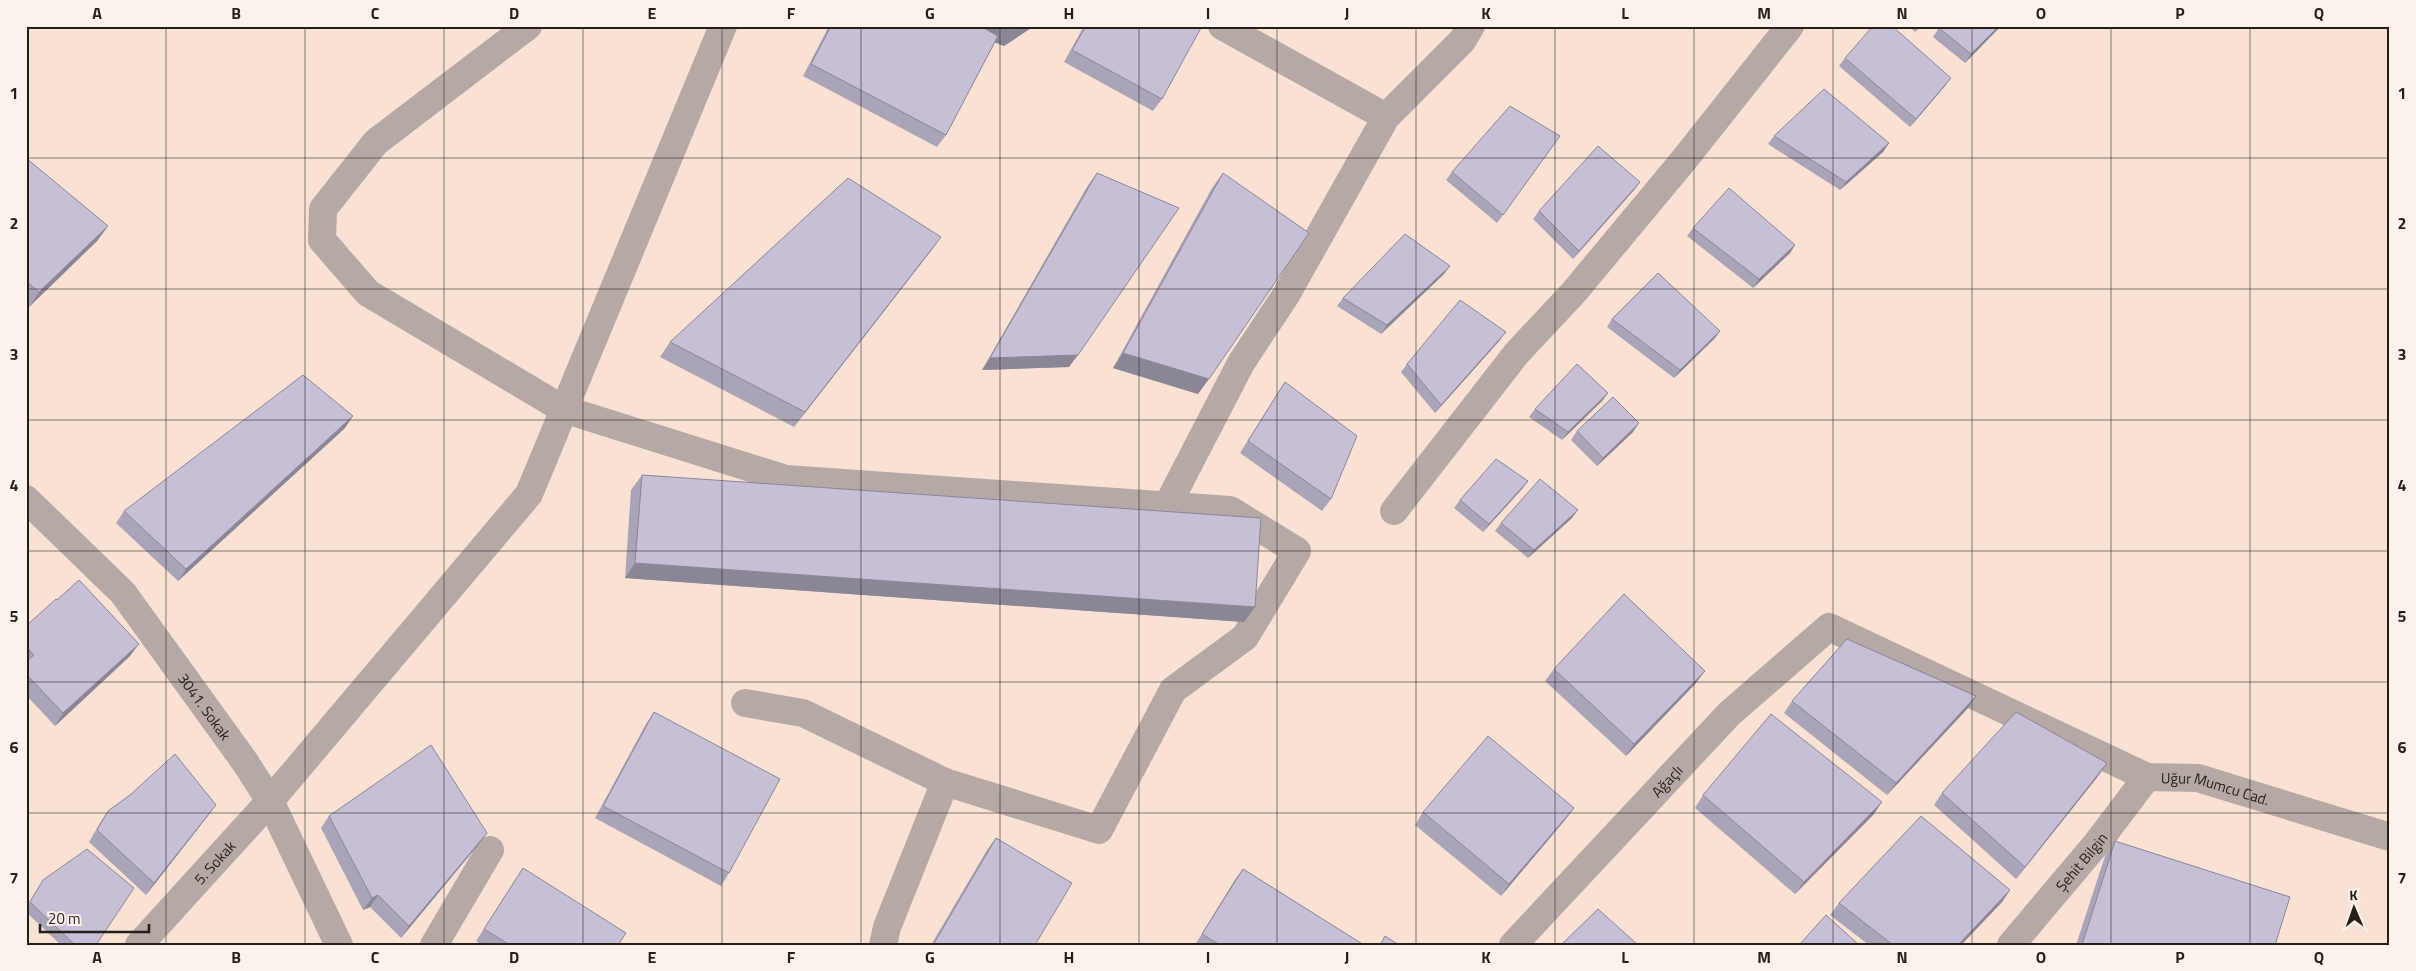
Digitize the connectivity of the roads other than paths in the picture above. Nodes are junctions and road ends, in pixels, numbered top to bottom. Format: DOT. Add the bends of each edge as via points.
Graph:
graph roads {
  1 [pos="528,26"];
  2 [pos="724,26"];
  3 [pos="1222,26"];
  4 [pos="1470,26"];
  5 [pos="1790,26"];
  6 [pos="1386,117"];
  7 [pos="563,409"];
  8 [pos="26,499"];
  9 [pos="1168,504"];
  10 [pos="1394,511"];
  11 [pos="1829,627"];
  12 [pos="745,703"];
  13 [pos="2147,777"];
  14 [pos="945,782"];
  15 [pos="270,801"];
  16 [pos="2390,837"];
  17 [pos="490,850"];
  18 [pos="138,945"];
  19 [pos="339,945"];
  20 [pos="434,945"];
  21 [pos="883,945"];
  22 [pos="1513,945"];
  23 [pos="2011,945"];
  1 -- 7 [label="street" via="376,142 323,209 322,240 368,293"];
  2 -- 7 [label="street, 5. Sokak"];
  3 -- 6 [label="street"];
  4 -- 6 [label="street" via="1462,41"];
  5 -- 10 [label="street" via="1574,292 1516,354"];
  6 -- 9 [label="street" via="1286,295 1240,363"];
  7 -- 9 [label="street" via="786,479"];
  7 -- 15 [label="street, 5. Sokak" via="529,494"];
  8 -- 15 [label="street, 3041. Sokak" via="123,593"];
  9 -- 14 [label="street" via="1230,510 1297,551 1245,637 1173,690 1099,830"];
  11 -- 13 [label="street, Uğur Mumcu Cad."];
  11 -- 22 [label="street, Ağaçlı" via="1729,714"];
  12 -- 14 [label="street" via="803,713"];
  13 -- 16 [label="street, Uğur Mumcu Cad." via="2198,778"];
  13 -- 23 [label="street, Şehit Bilgin" via="2097,844"];
  14 -- 21 [label="street" via="887,927"];
  15 -- 18 [label="street, 5. Sokak"];
  15 -- 19 [label="street, 3041. Sokak"];
  17 -- 20 [label="street"];
}
